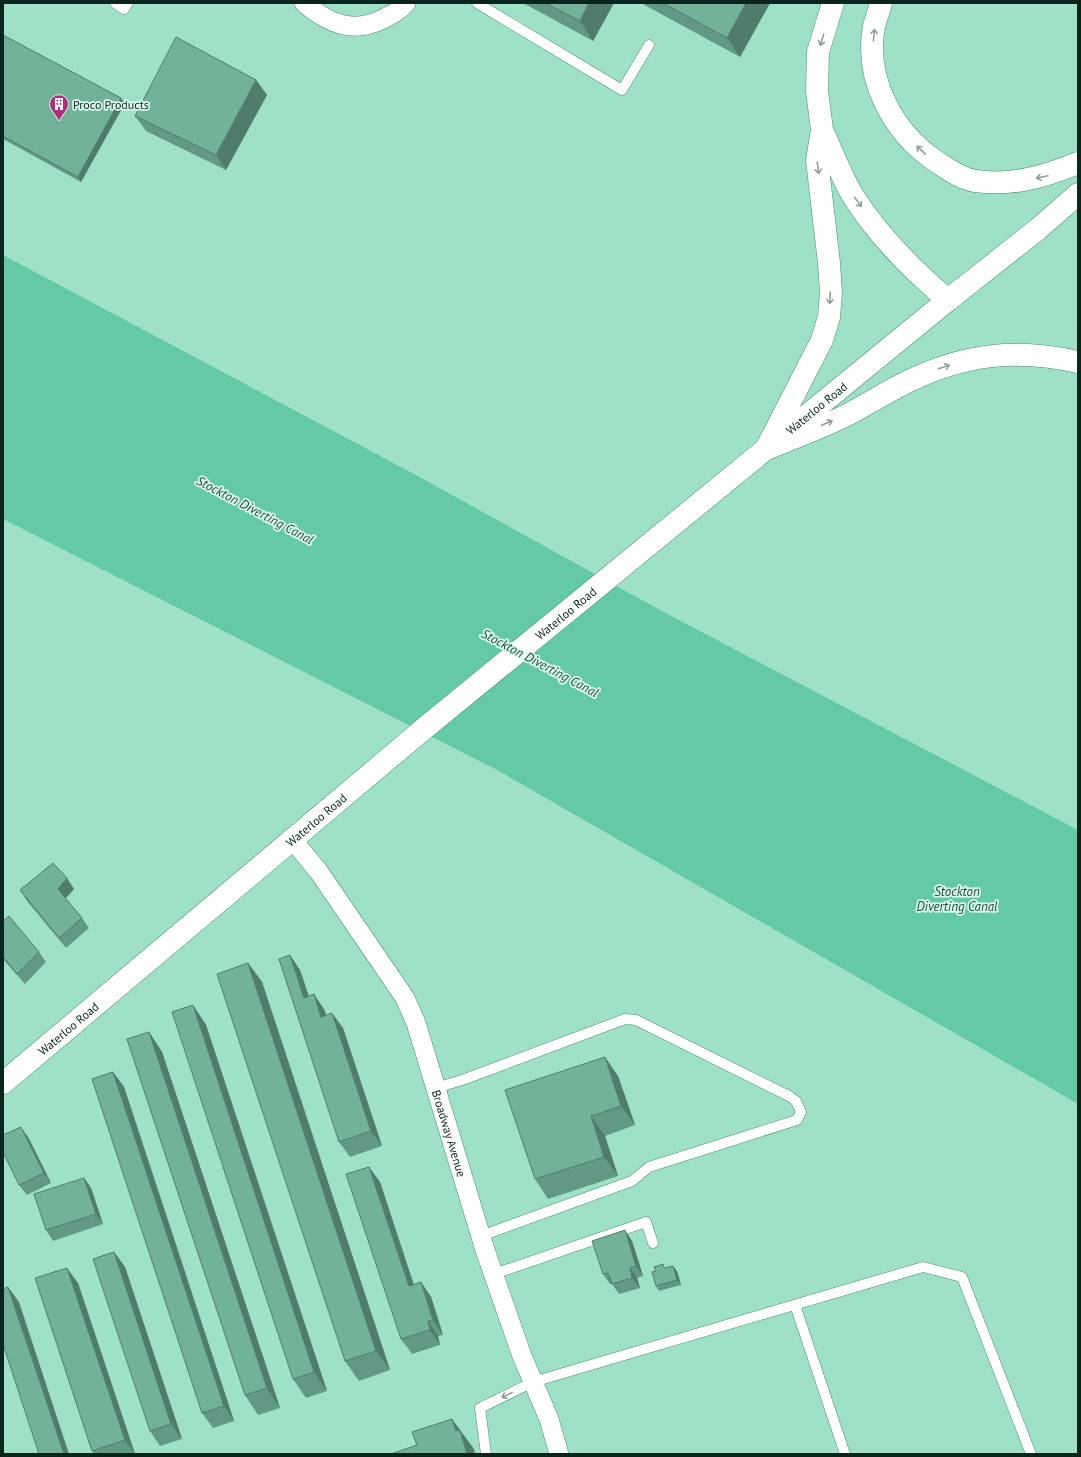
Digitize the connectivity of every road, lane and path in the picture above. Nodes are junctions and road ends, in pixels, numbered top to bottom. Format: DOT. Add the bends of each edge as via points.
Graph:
graph roads {
  1 [pos="115,3"];
  2 [pos="128,3"];
  3 [pos="304,3"];
  4 [pos="406,3"];
  5 [pos="477,3"];
  6 [pos="833,3"];
  7 [pos="881,3"];
  8 [pos="649,45"];
  9 [pos="822,130"];
  10 [pos="1078,163"];
  11 [pos="1078,194"];
  12 [pos="948,300"];
  13 [pos="1078,362"];
  14 [pos="766,450"];
  15 [pos="291,838"];
  16 [pos="3,1083"];
  17 [pos="436,1088"];
  18 [pos="481,1236"];
  19 [pos="653,1243"];
  20 [pos="494,1274"];
  21 [pos="795,1305"];
  22 [pos="533,1382"];
  23 [pos="486,1454"];
  24 [pos="560,1454"];
  25 [pos="845,1454"];
  26 [pos="1031,1454"];
  1 -- 2 [label="lane" via="124,9"];
  3 -- 4 [label="street" via="329,20 345,26 371,25 399,11"];
  5 -- 8 [label="lane" via="622,90"];
  6 -- 9 [label="main road, one-way" via="818,52 817,91"];
  10 -- 7 [label="main road, one-way" via="1050,175 1011,183 973,181 925,154 895,121 884,102 877,82 872,47 874,26"];
  9 -- 12 [label="main road, one-way" via="853,195 890,247"];
  9 -- 14 [label="main road, one-way" via="817,160 829,263 829,317 822,340"];
  11 -- 12 [label="main road, Waterloo Road"];
  12 -- 14 [label="main road, Waterloo Road"];
  14 -- 13 [label="main road, one-way" via="846,415 909,381 943,367 1004,354 1031,354"];
  14 -- 15 [label="main road, Waterloo Road"];
  15 -- 16 [label="main road, Waterloo Road"];
  15 -- 17 [label="street, Broadway Avenue" via="318,872 405,998 416,1023"];
  17 -- 18 [label="street, Broadway Avenue"];
  17 -- 18 [label="lane" via="625,1019 636,1020 789,1096 796,1101 801,1112 797,1120 649,1167 632,1181"];
  18 -- 20 [label="street, Broadway Avenue"];
  19 -- 20 [label="lane" via="646,1222"];
  20 -- 22 [label="street, Broadway Avenue"];
  21 -- 22 [label="lane"];
  21 -- 25 [label="lane"];
  21 -- 26 [label="lane" via="923,1267 962,1277"];
  22 -- 23 [label="lane, one-way" via="480,1408"];
  22 -- 24 [label="street, Broadway Avenue"];
}
